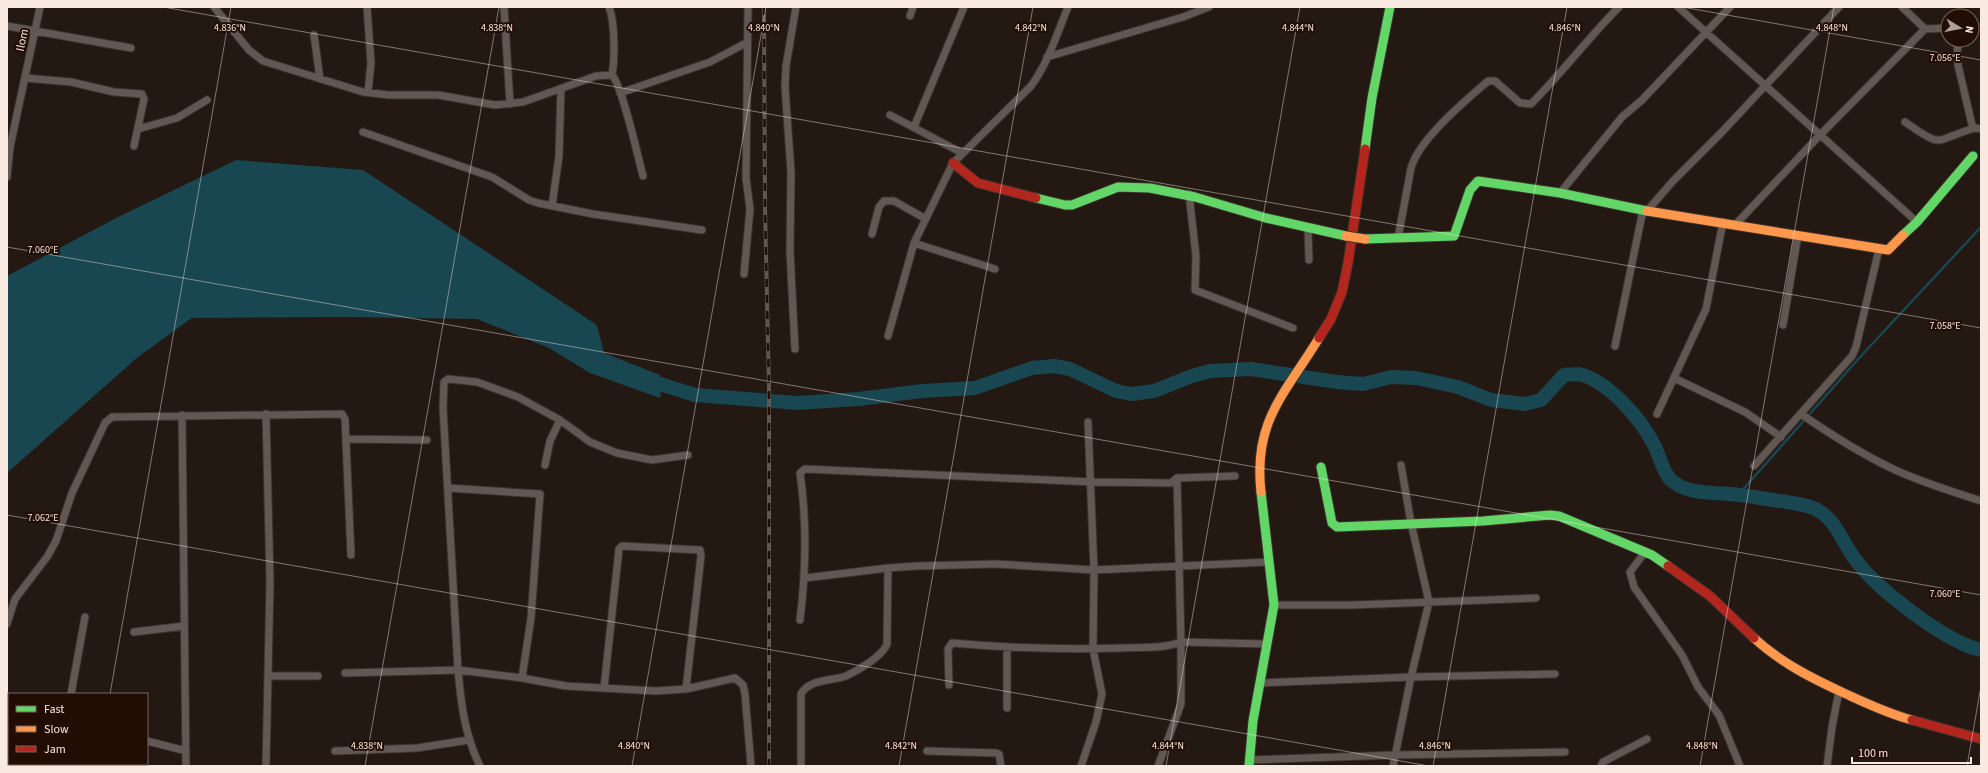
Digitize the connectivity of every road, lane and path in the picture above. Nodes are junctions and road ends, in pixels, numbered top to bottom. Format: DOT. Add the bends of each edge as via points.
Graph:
graph roads {
  1 [pos="40,7"];
  2 [pos="214,7"];
  3 [pos="367,7"];
  4 [pos="504,7"];
  5 [pos="609,7"];
  6 [pos="748,7"];
  7 [pos="796,7"];
  8 [pos="913,7"];
  9 [pos="964,7"];
  10 [pos="1068,7"];
  11 [pos="1209,7"];
  12 [pos="1390,7"];
  13 [pos="1619,7"];
  14 [pos="1678,7"];
  15 [pos="1730,7"];
  16 [pos="1839,7"];
  17 [pos="1902,7"];
  18 [pos="910,16"];
  19 [pos="7,26"];
  20 [pos="1940,28"];
  21 [pos="1926,29"];
  22 [pos="35,31"];
  23 [pos="1707,33"];
  24 [pos="314,35"];
  25 [pos="746,43"];
  26 [pos="131,48"];
  27 [pos="1957,48"];
  28 [pos="1047,57"];
  29 [pos="612,75"];
  30 [pos="25,78"];
  31 [pos="320,80"];
  32 [pos="1765,85"];
  33 [pos="561,89"];
  34 [pos="368,92"];
  35 [pos="620,93"];
  36 [pos="207,100"];
  37 [pos="510,104"];
  38 [pos="890,115"];
  39 [pos="1905,122"];
  40 [pos="914,127"];
  41 [pos="1978,128"];
  42 [pos="138,129"];
  43 [pos="363,132"];
  44 [pos="1820,135"];
  45 [pos="134,146"];
  46 [pos="962,153"];
  47 [pos="1973,156"];
  48 [pos="953,163"];
  49 [pos="643,176"];
  50 [pos="7,177"];
  51 [pos="1560,193"];
  52 [pos="1189,194"];
  53 [pos="552,206"];
  54 [pos="1645,210"];
  55 [pos="926,219"];
  56 [pos="1723,222"];
  57 [pos="1916,222"];
  58 [pos="1736,224"];
  59 [pos="1308,228"];
  60 [pos="702,230"];
  61 [pos="872,234"];
  62 [pos="1798,235"];
  63 [pos="1398,238"];
  64 [pos="914,243"];
  65 [pos="1878,248"];
  66 [pos="1309,260"];
  67 [pos="995,269"];
  68 [pos="744,274"];
  69 [pos="1783,325"];
  70 [pos="1293,328"];
  71 [pos="888,336"];
  72 [pos="1615,346"];
  73 [pos="795,349"];
  74 [pos="1674,378"];
  75 [pos="266,414"];
  76 [pos="1657,414"];
  77 [pos="182,415"];
  78 [pos="1804,416"];
  79 [pos="560,420"];
  80 [pos="1088,422"];
  81 [pos="1781,437"];
  82 [pos="346,439"];
  83 [pos="427,440"];
  84 [pos="688,455"];
  85 [pos="1401,465"];
  86 [pos="545,466"];
  87 [pos="1754,466"];
  88 [pos="1321,467"];
  89 [pos="1235,476"];
  90 [pos="1177,478"];
  91 [pos="1092,482"];
  92 [pos="448,488"];
  93 [pos="1981,500"];
  94 [pos="1411,523"];
  95 [pos="1645,552"];
  96 [pos="351,555"];
  97 [pos="1269,562"];
  98 [pos="1178,565"];
  99 [pos="888,568"];
  100 [pos="1094,570"];
  101 [pos="805,578"];
  102 [pos="1536,598"];
  103 [pos="1429,602"];
  104 [pos="1274,605"];
  105 [pos="85,617"];
  106 [pos="800,620"];
  107 [pos="7,624"];
  108 [pos="184,626"];
  109 [pos="134,632"];
  110 [pos="1181,642"];
  111 [pos="1267,644"];
  112 [pos="1007,648"];
  113 [pos="1093,649"];
  114 [pos="458,670"];
  115 [pos="345,673"];
  116 [pos="1555,674"];
  117 [pos="268,676"];
  118 [pos="318,676"];
  119 [pos="1411,677"];
  120 [pos="522,678"];
  121 [pos="1260,683"];
  122 [pos="949,685"];
  123 [pos="604,688"];
  124 [pos="686,688"];
  125 [pos="1839,691"];
  126 [pos="72,693"];
  127 [pos="1007,708"];
  128 [pos="1647,739"];
  129 [pos="1981,739"];
  130 [pos="469,740"];
  131 [pos="148,741"];
  132 [pos="186,751"];
  133 [pos="927,751"];
  134 [pos="335,752"];
  135 [pos="1565,752"];
  136 [pos="1395,755"];
  137 [pos="1249,763"];
  138 [pos="186,766"];
  139 [pos="266,766"];
  140 [pos="480,766"];
  141 [pos="751,766"];
  142 [pos="801,766"];
  143 [pos="1001,766"];
  144 [pos="1081,766"];
  145 [pos="1158,766"];
  146 [pos="1393,766"];
  147 [pos="1601,766"];
  148 [pos="1740,766"];
  149 [pos="1827,766"];
  1 -- 22 [label="street, Ilom"];
  2 -- 31 [label="street" via="256,56"];
  3 -- 34 [label="street" via="371,63"];
  4 -- 37 [label="street"];
  5 -- 29 [label="street" via="614,64"];
  6 -- 25 [label="street"];
  7 -- 73 [label="street" via="785,87 791,172 790,252"];
  8 -- 18 [label="street"];
  9 -- 40 [label="street"];
  10 -- 28 [label="street"];
  11 -- 28 [label="street" via="1168,22"];
  12 -- 97 [label="street" via="1372,98 1348,263 1339,299 1312,350 1280,396 1264,433 1259,461"];
  13 -- 63 [label="street" via="1531,104 1520,103 1495,81 1491,81 1457,108 1415,157"];
  14 -- 23 [label="street"];
  15 -- 23 [label="street"];
  16 -- 32 [label="street"];
  17 -- 21 [label="street"];
  19 -- 22 [label="street"];
  20 -- 21 [label="street"];
  21 -- 44 [label="street"];
  22 -- 26 [label="street"];
  22 -- 30 [label="street, Ilom"];
  23 -- 32 [label="street"];
  23 -- 51 [label="street" via="1622,117"];
  24 -- 31 [label="street"];
  25 -- 35 [label="street" via="710,62"];
  25 -- 68 [label="street" via="746,178 750,209"];
  27 -- 41 [label="street" via="1958,65 1972,125"];
  28 -- 46 [label="street" via="1031,86"];
  29 -- 33 [label="street" via="596,76"];
  29 -- 35 [label="street"];
  30 -- 42 [label="street" via="72,82 122,93 142,94 144,99"];
  30 -- 50 [label="street, Ilom" via="10,147"];
  31 -- 34 [label="street"];
  32 -- 44 [label="street"];
  32 -- 54 [label="street" via="1722,133"];
  33 -- 37 [label="street" via="535,99"];
  33 -- 53 [label="street" via="559,156"];
  34 -- 37 [label="street" via="390,95 438,95 484,103"];
  35 -- 49 [label="street"];
  36 -- 42 [label="street" via="177,118"];
  38 -- 40 [label="street"];
  39 -- 41 [label="street" via="1936,141"];
  40 -- 46 [label="street"];
  42 -- 45 [label="street"];
  43 -- 53 [label="street" via="492,177 529,200"];
  44 -- 57 [label="street"];
  44 -- 58 [label="street"];
  46 -- 48 [label="street"];
  47 -- 57 [label="street"];
  48 -- 52 [label="street" via="978,183 1065,205 1076,204 1117,187 1165,189"];
  48 -- 55 [label="street"];
  51 -- 54 [label="street"];
  51 -- 63 [label="street" via="1478,181 1470,190 1462,220 1454,236"];
  52 -- 59 [label="street"];
  52 -- 70 [label="street" via="1196,256 1195,290"];
  53 -- 60 [label="street"];
  54 -- 56 [label="street"];
  54 -- 72 [label="street"];
  55 -- 61 [label="street" via="894,201 884,201 879,207"];
  55 -- 64 [label="street"];
  56 -- 58 [label="street"];
  56 -- 74 [label="street" via="1709,301"];
  57 -- 65 [label="street" via="1890,249"];
  58 -- 62 [label="street"];
  59 -- 63 [label="street, bridge" via="1365,239"];
  59 -- 66 [label="street"];
  62 -- 65 [label="street"];
  62 -- 69 [label="street"];
  64 -- 67 [label="street"];
  64 -- 71 [label="street"];
  65 -- 78 [label="street" via="1856,347 1852,356"];
  74 -- 76 [label="street"];
  74 -- 81 [label="street" via="1745,412"];
  75 -- 77 [label="street"];
  75 -- 82 [label="street" via="342,414 345,419"];
  75 -- 117 [label="street" via="270,582"];
  77 -- 107 [label="street" via="112,417 104,423 72,493 56,541 47,557 19,592"];
  77 -- 108 [label="street"];
  78 -- 81 [label="street"];
  78 -- 93 [label="street" via="1890,468"];
  79 -- 84 [label="street" via="590,442 617,453 652,460"];
  79 -- 86 [label="street" via="550,441"];
  79 -- 92 [label="street" via="494,387 477,382 448,379 444,382 443,388"];
  80 -- 91 [label="street"];
  81 -- 87 [label="street"];
  82 -- 83 [label="street"];
  82 -- 96 [label="street"];
  85 -- 94 [label="street"];
  88 -- 94 [label="street" via="1334,526"];
  89 -- 90 [label="street"];
  90 -- 91 [label="street" via="1171,482"];
  90 -- 98 [label="street"];
  91 -- 100 [label="street"];
  91 -- 101 [label="street" via="805,469 800,473"];
  92 -- 114 [label="street"];
  92 -- 120 [label="street" via="540,494 531,618"];
  94 -- 95 [label="street" via="1555,515"];
  94 -- 103 [label="street"];
  95 -- 125 [label="street" via="1710,596 1770,653 1800,672"];
  95 -- 148 [label="street" via="1630,572 1634,587 1682,655 1698,687 1719,715"];
  97 -- 98 [label="street"];
  97 -- 104 [label="street"];
  98 -- 100 [label="street"];
  98 -- 110 [label="street"];
  99 -- 100 [label="street" via="996,564"];
  99 -- 101 [label="street"];
  99 -- 142 [label="street" via="885,649 845,676 809,685 804,689 801,694"];
  100 -- 113 [label="street"];
  101 -- 106 [label="street"];
  102 -- 103 [label="street"];
  103 -- 104 [label="street"];
  103 -- 119 [label="street"];
  104 -- 111 [label="street"];
  105 -- 126 [label="street"];
  108 -- 109 [label="street"];
  108 -- 132 [label="street"];
  110 -- 111 [label="street"];
  110 -- 113 [label="street" via="1168,646"];
  110 -- 145 [label="street" via="1181,704"];
  111 -- 121 [label="street"];
  112 -- 113 [label="street"];
  112 -- 122 [label="street" via="950,644"];
  112 -- 127 [label="street"];
  113 -- 144 [label="street" via="1102,694 1096,722"];
  114 -- 115 [label="street"];
  114 -- 120 [label="street"];
  114 -- 130 [label="street"];
  116 -- 119 [label="street"];
  117 -- 118 [label="street"];
  117 -- 139 [label="street"];
  119 -- 121 [label="street"];
  119 -- 136 [label="street"];
  120 -- 123 [label="street" via="566,686"];
  121 -- 137 [label="street"];
  123 -- 124 [label="street" via="656,691"];
  123 -- 124 [label="street" via="619,549 622,546 700,550"];
  124 -- 141 [label="street" via="735,678 740,681 745,694"];
  125 -- 129 [label="street" via="1890,714"];
  125 -- 149 [label="street"];
  128 -- 147 [label="street" via="1603,762"];
  130 -- 134 [label="street" via="417,748"];
  130 -- 140 [label="street"];
  131 -- 132 [label="street"];
  132 -- 138 [label="street"];
  133 -- 143 [label="street" via="996,753 999,754"];
  135 -- 136 [label="street"];
  136 -- 137 [label="street"];
  136 -- 146 [label="street"];
}
